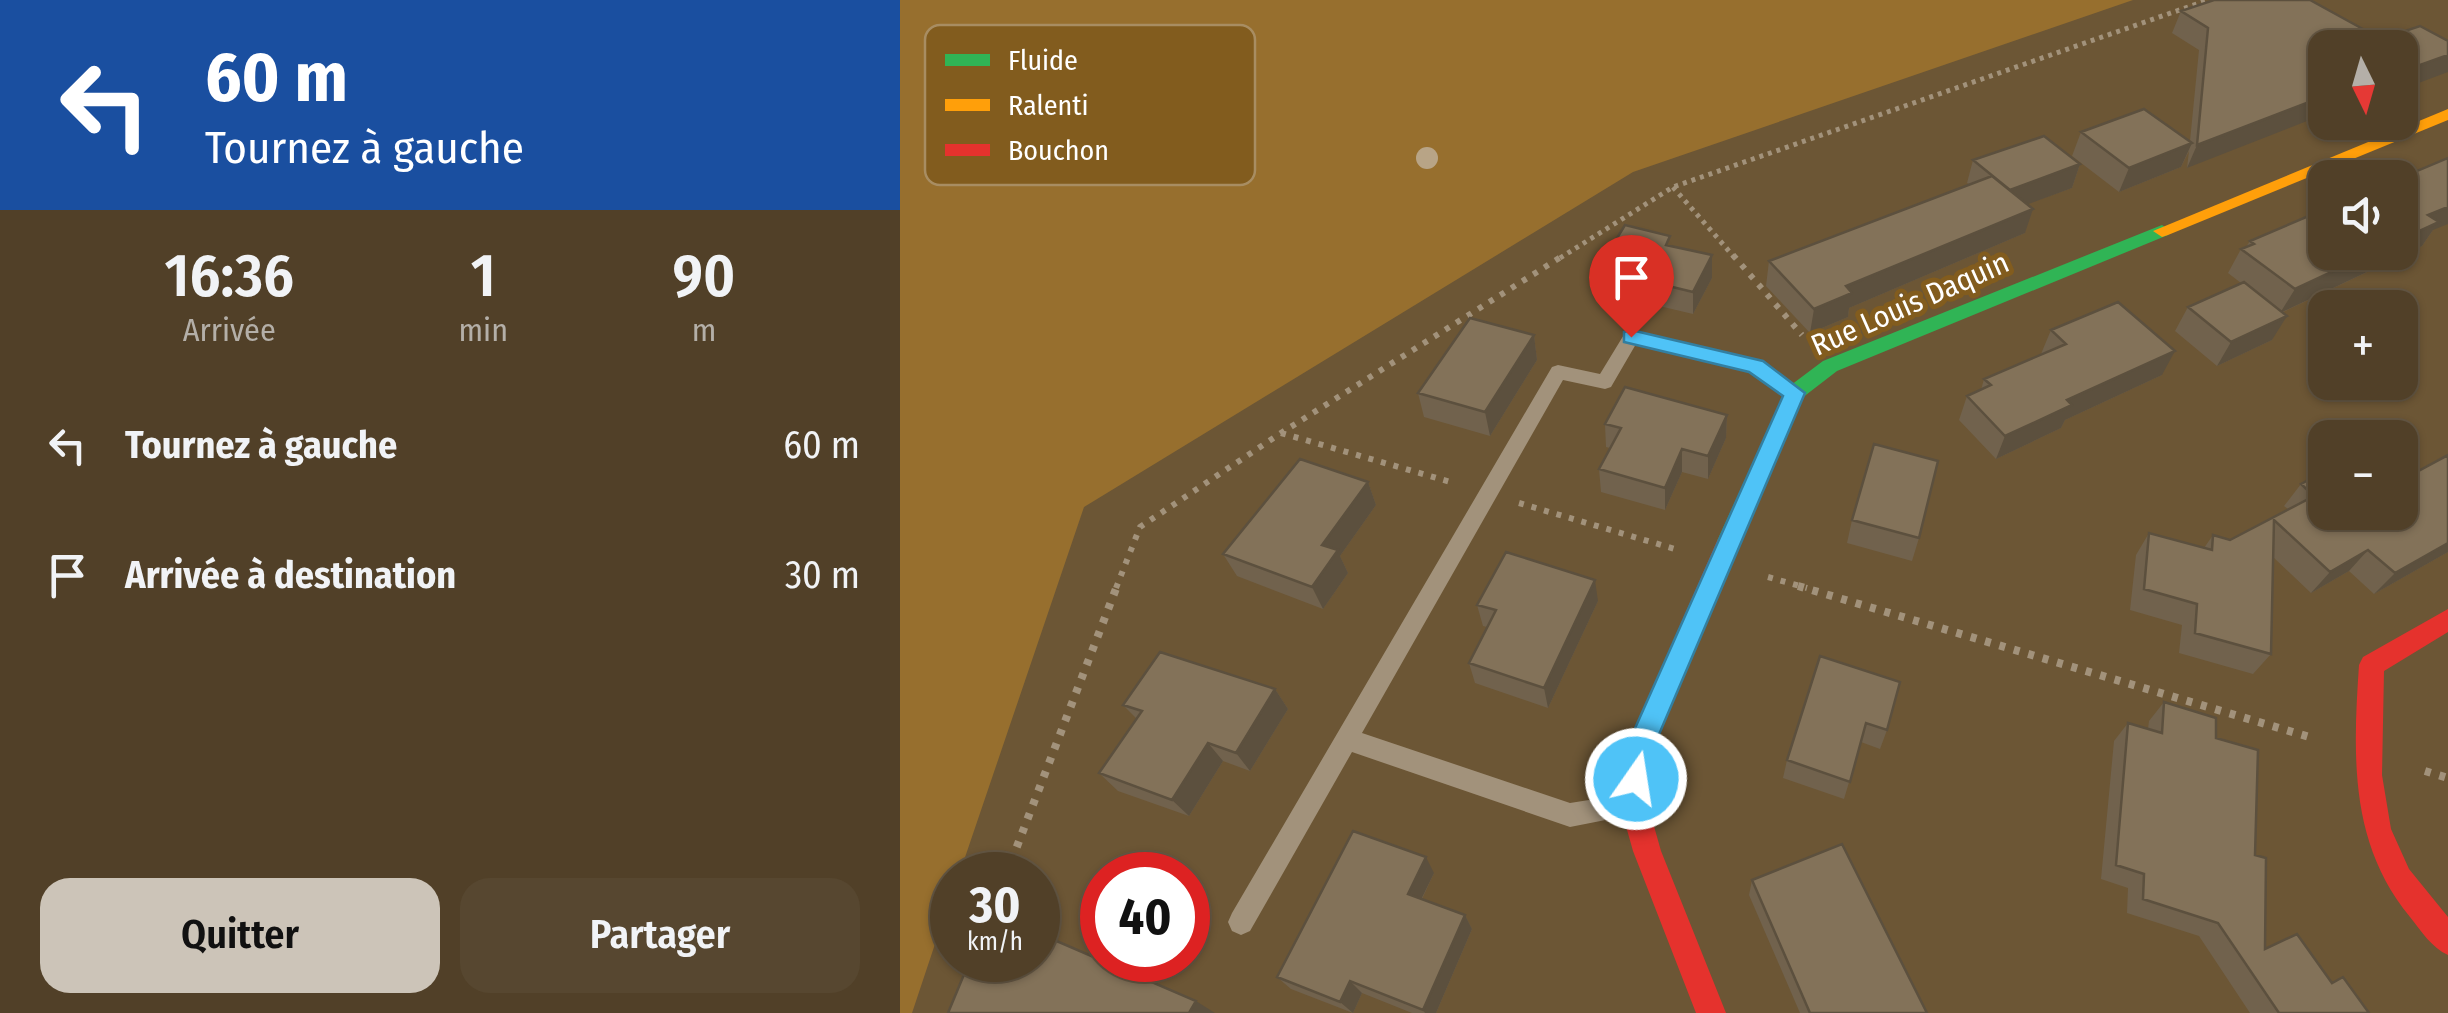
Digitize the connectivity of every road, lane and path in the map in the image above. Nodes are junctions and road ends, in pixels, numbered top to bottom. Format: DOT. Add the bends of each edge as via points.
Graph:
graph roads {
  1 [pos="2208,0"];
  2 [pos="2448,114"];
  3 [pos="1673,186"];
  4 [pos="1830,366"];
  5 [pos="1794,393"];
  6 [pos="1281,433"];
  7 [pos="1489,494"];
  8 [pos="1718,562"];
  9 [pos="2448,619"];
  10 [pos="1347,738"];
  11 [pos="2368,754"];
  12 [pos="2448,778"];
  13 [pos="1634,805"];
  14 [pos="1015,852"];
  15 [pos="1240,922"];
  16 [pos="2448,940"];
  17 [pos="1711,1013"];
  1 -- 3 [label="path"];
  2 -- 4 [label="street, Rue Louis Daquin"];
  3 -- 4 [label="path"];
  3 -- 6 [label="path"];
  4 -- 5 [label="street, Rue Louis Daquin"];
  5 -- 7 [label="lane" via="1756,366 1631,337 1605,382 1558,372"];
  5 -- 8 [label="street, Rue Louis Daquin"];
  6 -- 7 [label="path"];
  6 -- 14 [label="path" via="1140,527"];
  7 -- 8 [label="path"];
  7 -- 10 [label="lane"];
  8 -- 11 [label="path"];
  8 -- 13 [label="street, Rue Louis Daquin" via="1637,753"];
  9 -- 11 [label="street" via="2372,665"];
  10 -- 13 [label="lane" via="1570,814"];
  10 -- 15 [label="lane"];
  11 -- 12 [label="path"];
  11 -- 16 [label="street" via="2375,828 2398,877"];
  13 -- 17 [label="street, Rue Louis Daquin"];
}
